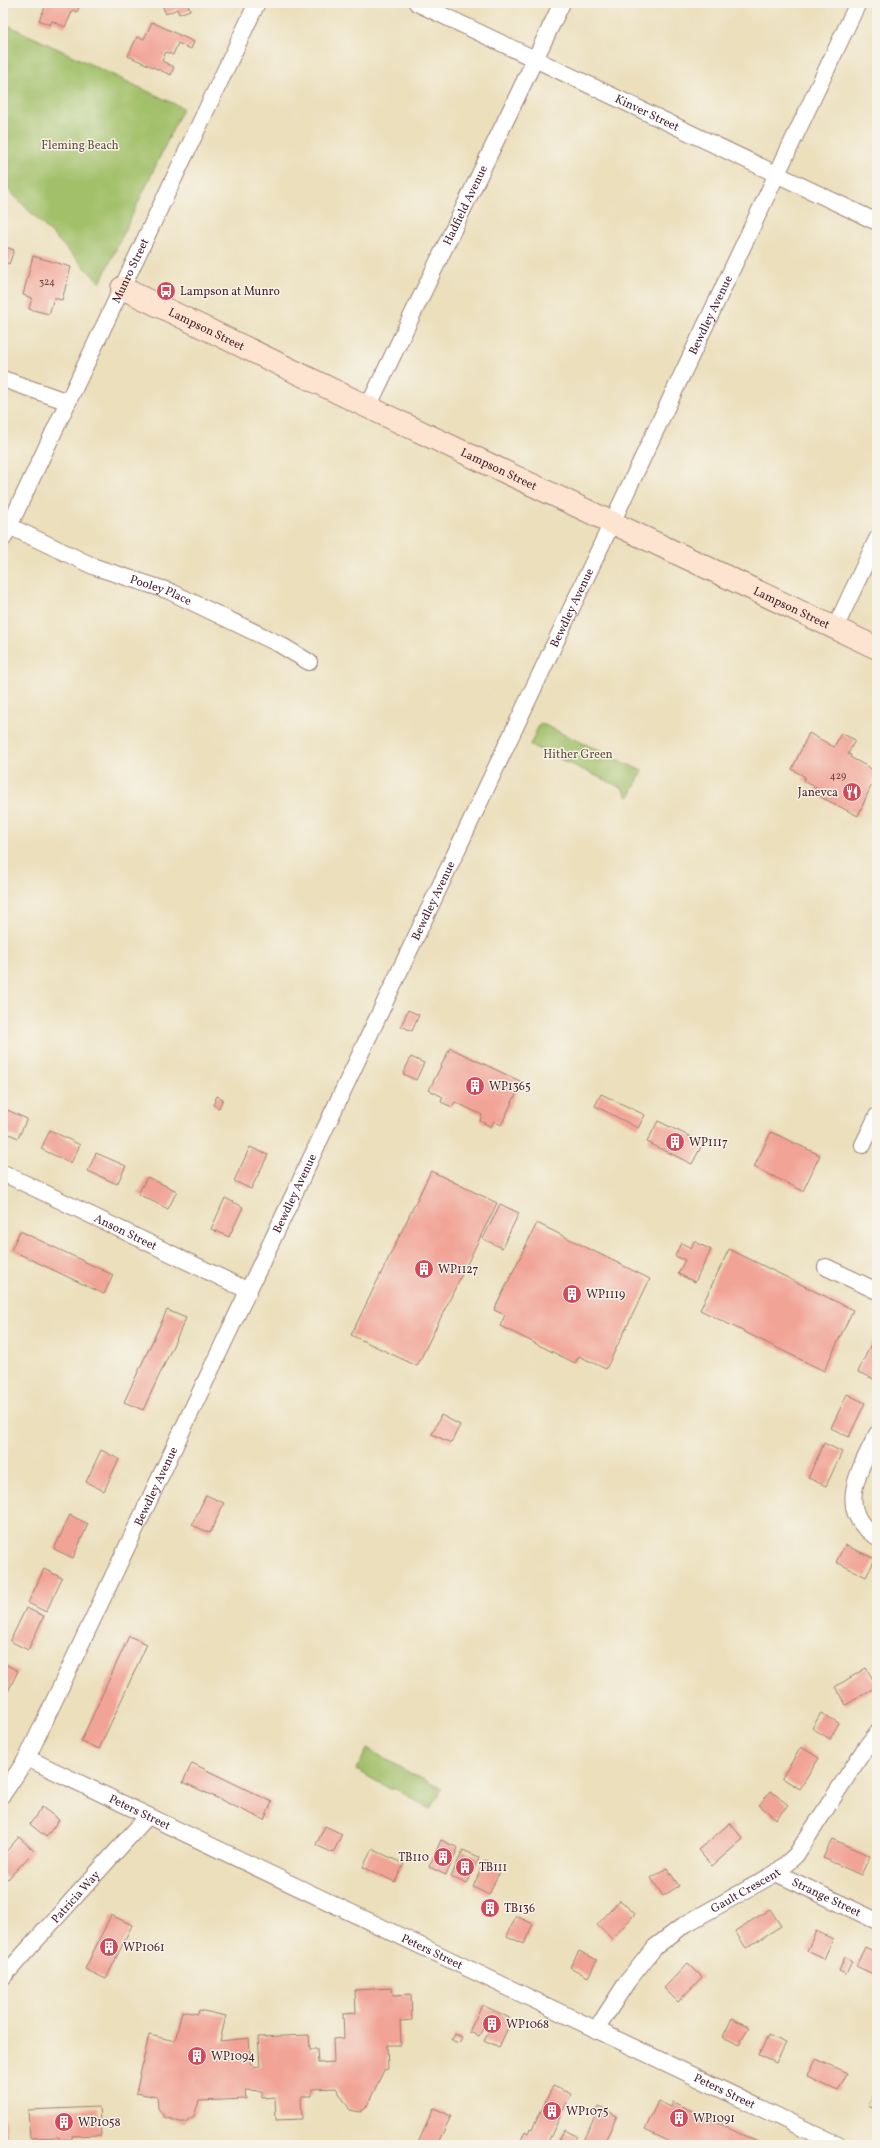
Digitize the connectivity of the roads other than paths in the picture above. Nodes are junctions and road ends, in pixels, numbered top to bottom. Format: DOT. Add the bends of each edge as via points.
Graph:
graph roads {
  1 [pos="257,3"];
  2 [pos="417,3"];
  3 [pos="562,3"];
  4 [pos="858,3"];
  5 [pos="534,59"];
  6 [pos="777,174"];
  7 [pos="877,222"];
  8 [pos="122,288"];
  9 [pos="3,379"];
  10 [pos="68,402"];
  11 [pos="368,407"];
  12 [pos="612,522"];
  13 [pos="6,532"];
  14 [pos="877,539"];
  15 [pos="835,628"];
  16 [pos="877,648"];
  17 [pos="309,662"];
  18 [pos="877,1116"];
  19 [pos="863,1145"];
  20 [pos="3,1173"];
  21 [pos="826,1267"];
  22 [pos="248,1290"];
  23 [pos="877,1291"];
  24 [pos="877,1434"];
  25 [pos="877,1537"];
  26 [pos="877,1733"];
  27 [pos="27,1758"];
  28 [pos="3,1794"];
  29 [pos="148,1816"];
  30 [pos="776,1873"];
  31 [pos="877,1921"];
  32 [pos="3,1977"];
  33 [pos="596,2030"];
  34 [pos="838,2145"];
  1 -- 8 [label="street, Munro Street"];
  2 -- 5 [label="street, Kinver Street"];
  3 -- 5 [label="street, Hadfield Avenue"];
  4 -- 6 [label="street, Bewdley Avenue"];
  5 -- 6 [label="street, Kinver Street"];
  5 -- 11 [label="street, Hadfield Avenue"];
  6 -- 7 [label="street, Kinver Street"];
  6 -- 12 [label="street, Bewdley Avenue"];
  8 -- 10 [label="street, Munro Street"];
  8 -- 11 [label="street, Lampson Street"];
  9 -- 10 [label="street"];
  10 -- 13 [label="street, Munro Street"];
  11 -- 12 [label="street, Lampson Street"];
  12 -- 15 [label="street, Lampson Street"];
  12 -- 22 [label="street, Bewdley Avenue"];
  13 -- 17 [label="street, Pooley Place" via="100,570 169,591 279,644"];
  14 -- 15 [label="street"];
  15 -- 16 [label="street, Lampson Street"];
  18 -- 19 [label="street"];
  20 -- 22 [label="street, Anson Street"];
  21 -- 23 [label="street"];
  22 -- 27 [label="street, Bewdley Avenue"];
  24 -- 25 [label="street" via="855,1479 853,1497 857,1515"];
  26 -- 30 [label="street, Gault Crescent" via="806,1842"];
  27 -- 28 [label="street, Bewdley Avenue"];
  27 -- 29 [label="street, Peters Street"];
  29 -- 32 [label="street, Patricia Way"];
  29 -- 33 [label="street, Peters Street"];
  30 -- 31 [label="street, Strange Street"];
  30 -- 33 [label="street, Gault Crescent" via="684,1925 655,1946 627,1982"];
  33 -- 34 [label="street, Peters Street"];
}
